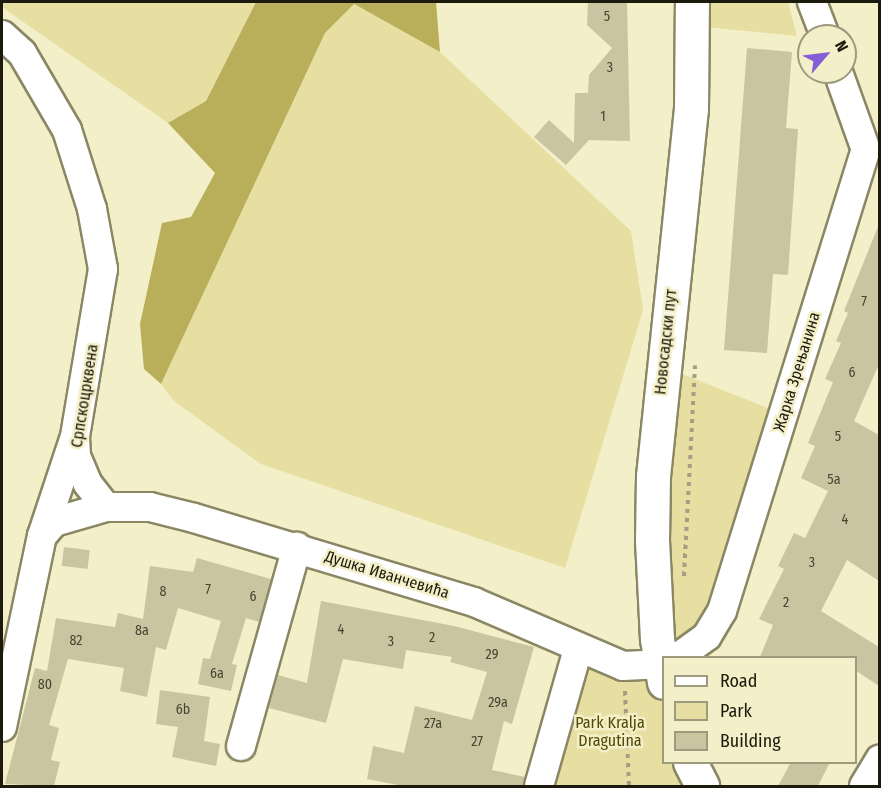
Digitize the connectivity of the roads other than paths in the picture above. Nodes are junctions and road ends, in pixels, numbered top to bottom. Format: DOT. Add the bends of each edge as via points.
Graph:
graph roads {
  1 [pos="692,2"];
  2 [pos="812,2"];
  3 [pos="820,24"];
  4 [pos="2,35"];
  5 [pos="842,84"];
  6 [pos="75,437"];
  7 [pos="106,507"];
  8 [pos="42,536"];
  9 [pos="297,547"];
  10 [pos="578,649"];
  11 [pos="665,656"];
  12 [pos="681,656"];
  13 [pos="662,667"];
  14 [pos="2,727"];
  15 [pos="241,746"];
  16 [pos="879,759"];
  17 [pos="691,764"];
  18 [pos="538,786"];
  19 [pos="702,786"];
  20 [pos="864,786"];
  1 -- 11 [label="main road, Новосадски пут" via="691,109 653,476 652,540"];
  2 -- 3 [label="street"];
  4 -- 6 [label="street, Српскоцрквена" via="22,52 67,130 92,209 103,269"];
  5 -- 12 [label="street, Жарка Зрењанина" via="866,150 722,611 707,636"];
  6 -- 7 [label="street, Српскоцрквена" via="76,456 88,484"];
  6 -- 8 [label="street"];
  7 -- 8 [label="street" via="54,522"];
  7 -- 9 [label="street, Душка Иванчевића" via="150,507"];
  8 -- 14 [label="street"];
  9 -- 10 [label="street, Душка Иванчевића" via="474,602"];
  9 -- 15 [label="street"];
  10 -- 13 [label="street, Душка Иванчевића" via="623,666"];
  10 -- 18 [label="street"];
  16 -- 20 [label="street"];
  17 -- 19 [label="main road"];
}
